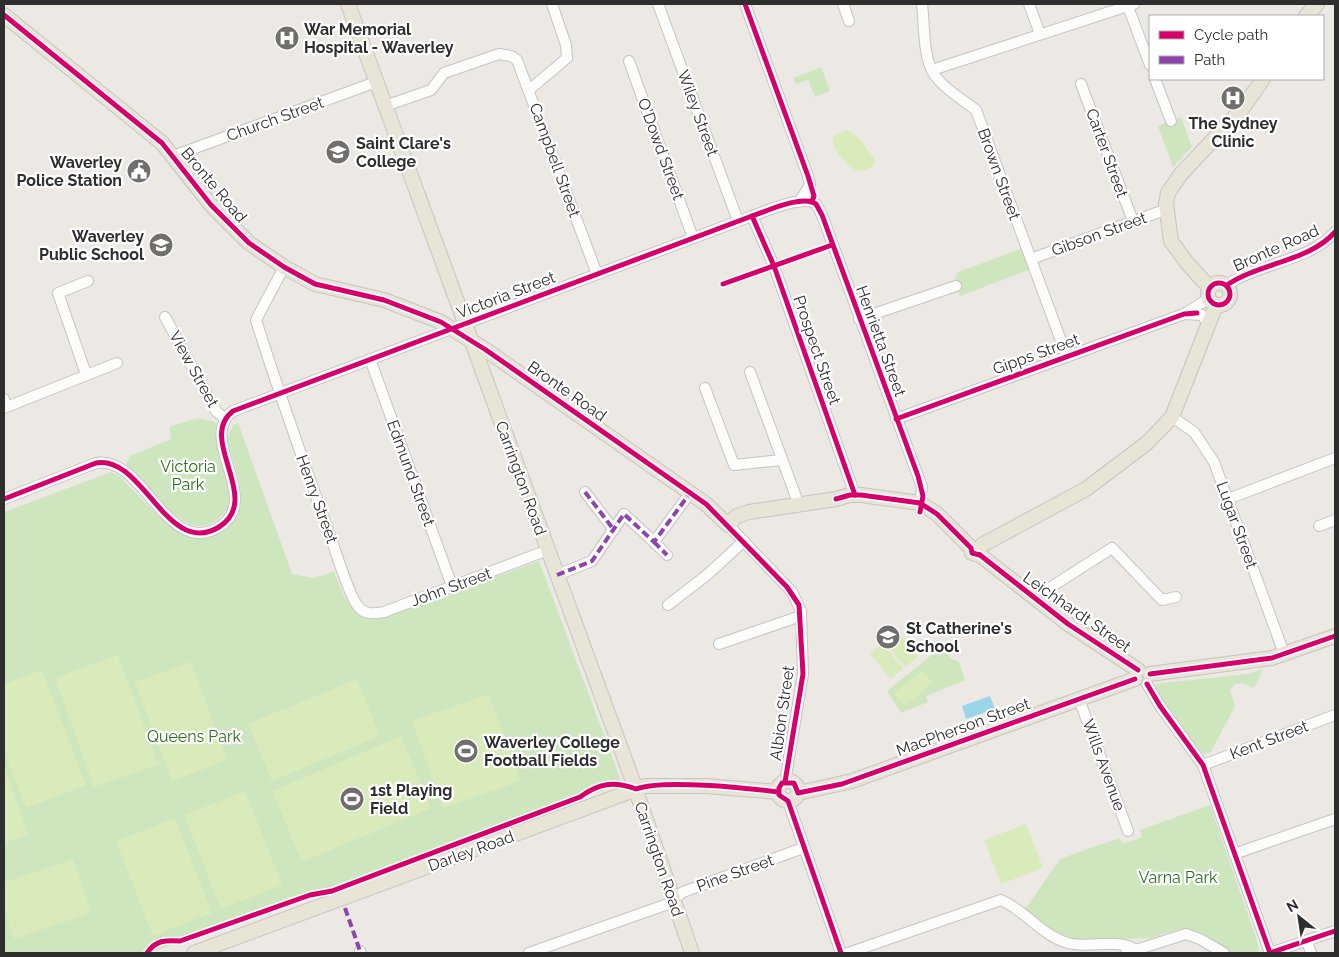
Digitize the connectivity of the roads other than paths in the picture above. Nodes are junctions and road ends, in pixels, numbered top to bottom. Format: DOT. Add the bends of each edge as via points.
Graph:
graph roads {
  1 [pos="6,4"];
  2 [pos="348,4"];
  3 [pos="552,4"];
  4 [pos="658,4"];
  5 [pos="744,4"];
  6 [pos="843,4"];
  7 [pos="922,4"];
  8 [pos="1029,4"];
  9 [pos="1129,4"];
  10 [pos="1316,4"];
  11 [pos="1307,15"];
  12 [pos="7,18"];
  13 [pos="849,21"];
  14 [pos="1040,34"];
  15 [pos="629,61"];
  16 [pos="1149,63"];
  17 [pos="932,70"];
  18 [pos="1155,80"];
  19 [pos="1262,80"];
  20 [pos="376,82"];
  21 [pos="1081,84"];
  22 [pos="529,90"];
  23 [pos="385,106"];
  24 [pos="1171,121"];
  25 [pos="173,156"];
  26 [pos="799,202"];
  27 [pos="1167,209"];
  28 [pos="752,216"];
  29 [pos="738,222"];
  30 [pos="1133,222"];
  31 [pos="1335,232"];
  32 [pos="693,238"];
  33 [pos="1031,259"];
  34 [pos="284,267"];
  35 [pos="597,274"];
  36 [pos="88,281"];
  37 [pos="956,286"];
  38 [pos="1227,286"];
  39 [pos="1211,297"];
  40 [pos="1184,314"];
  41 [pos="165,317"];
  42 [pos="859,320"];
  43 [pos="1209,325"];
  44 [pos="458,326"];
  45 [pos="470,339"];
  46 [pos="1066,356"];
  47 [pos="370,359"];
  48 [pos="117,363"];
  49 [pos="507,364"];
  50 [pos="750,372"];
  51 [pos="86,374"];
  52 [pos="486,383"];
  53 [pos="705,388"];
  54 [pos="279,394"];
  55 [pos="4,408"];
  56 [pos="1172,417"];
  57 [pos="225,419"];
  58 [pos="896,419"];
  59 [pos="1335,458"];
  60 [pos="781,460"];
  61 [pos="585,492"];
  62 [pos="690,492"];
  63 [pos="855,494"];
  64 [pos="4,498"];
  65 [pos="836,499"];
  66 [pos="1228,499"];
  67 [pos="920,503"];
  68 [pos="799,504"];
  69 [pos="1335,520"];
  70 [pos="943,523"];
  71 [pos="728,525"];
  72 [pos="1319,526"];
  73 [pos="614,530"];
  74 [pos="744,541"];
  75 [pos="654,542"];
  76 [pos="977,549"];
  77 [pos="548,550"];
  78 [pos="668,555"];
  79 [pos="557,575"];
  80 [pos="452,586"];
  81 [pos="1176,597"];
  82 [pos="1034,598"];
  83 [pos="356,604"];
  84 [pos="668,605"];
  85 [pos="801,616"];
  86 [pos="1335,630"];
  87 [pos="1335,636"];
  88 [pos="719,644"];
  89 [pos="1282,648"];
  90 [pos="1260,659"];
  91 [pos="1142,677"];
  92 [pos="1079,699"];
  93 [pos="1335,715"];
  94 [pos="1203,765"];
  95 [pos="636,790"];
  96 [pos="787,792"];
  97 [pos="1335,819"];
  98 [pos="1128,831"];
  99 [pos="803,848"];
  100 [pos="1234,854"];
  101 [pos="673,899"];
  102 [pos="1335,930"];
  103 [pos="1307,941"];
  104 [pos="1131,952"];
  105 [pos="194,953"];
  106 [pos="529,953"];
  107 [pos="692,953"];
  108 [pos="841,953"];
  109 [pos="848,953"];
  110 [pos="1224,953"];
  111 [pos="1270,953"];
  112 [pos="1311,953"];
  1 -- 12 [label="main road"];
  2 -- 20 [label="main road"];
  3 -- 22 [label="street, Campbell Street" via="566,45 567,58"];
  4 -- 29 [label="street, Wiley Street"];
  5 -- 26 [label="street" via="808,176 810,185"];
  6 -- 13 [label="street"];
  7 -- 17 [label="street, Brown Street"];
  8 -- 14 [label="street"];
  9 -- 14 [label="street"];
  9 -- 16 [label="street"];
  10 -- 11 [label="main road"];
  12 -- 25 [label="main road, Bronte Road" via="150,132"];
  14 -- 17 [label="street"];
  15 -- 32 [label="street, O'Dowd Street"];
  17 -- 33 [label="street, Brown Street" via="944,85 976,110"];
  18 -- 24 [label="street"];
  19 -- 27 [label="main road" via="1242,109 1175,182 1168,193"];
  20 -- 23 [label="main road"];
  20 -- 25 [label="street, Church Street"];
  21 -- 30 [label="street, Carter Street"];
  22 -- 23 [label="street" via="517,60 499,54 444,73 431,90"];
  22 -- 35 [label="street, Campbell Street"];
  23 -- 44 [label="main road"];
  25 -- 34 [label="main road, Bronte Road" via="235,230 248,243"];
  26 -- 28 [label="street, Victoria Street"];
  26 -- 42 [label="street, Henrietta Street" via="812,201 818,208"];
  27 -- 30 [label="street, Gibson Street"];
  27 -- 39 [label="main road" via="1173,245"];
  28 -- 29 [label="street, Victoria Street"];
  28 -- 63 [label="street, Prospect Street" via="774,266"];
  29 -- 32 [label="street, Victoria Street"];
  30 -- 33 [label="street, Gibson Street"];
  31 -- 38 [label="street, Bronte Road" via="1322,244 1241,276"];
  32 -- 35 [label="street, Victoria Street"];
  33 -- 46 [label="street, Brown Street"];
  34 -- 44 [label="main road, Bronte Road" via="315,284 384,300"];
  34 -- 54 [label="street, Henry Street" via="256,320"];
  35 -- 44 [label="street, Victoria Street"];
  36 -- 51 [label="street" via="58,292"];
  37 -- 42 [label="street"];
  38 -- 39 [label="main road" via="1218,282"];
  38 -- 39 [label="main road" via="1229,299 1224,304"];
  39 -- 40 [label="street, Gipps Street"];
  39 -- 43 [label="main road"];
  40 -- 43 [label="street" via="1202,315"];
  40 -- 46 [label="street, Gipps Street"];
  41 -- 57 [label="street, View Street" via="216,411"];
  42 -- 58 [label="street, Henrietta Street"];
  43 -- 56 [label="main road"];
  44 -- 45 [label="main road, Bronte Road"];
  44 -- 47 [label="street, Victoria Street"];
  45 -- 49 [label="main road, Bronte Road"];
  45 -- 52 [label="main road, Carrington Road"];
  46 -- 58 [label="street, Gipps Street"];
  47 -- 54 [label="street, Victoria Street"];
  47 -- 80 [label="street, Edmund Street"];
  48 -- 51 [label="street"];
  49 -- 52 [label="main road" via="494,369"];
  49 -- 62 [label="main road, Bronte Road"];
  50 -- 60 [label="street"];
  51 -- 55 [label="street"];
  52 -- 77 [label="main road, Carrington Road"];
  53 -- 60 [label="street" via="734,466"];
  54 -- 57 [label="street, Victoria Street" via="233,411"];
  54 -- 83 [label="street, Henry Street"];
  56 -- 66 [label="street, Lugar Street" via="1194,432 1214,462"];
  56 -- 76 [label="main road" via="1147,443 1086,489"];
  57 -- 64 [label="street" via="222,437 235,504 223,523 211,530 189,531 176,524 128,474 108,462 91,465"];
  58 -- 67 [label="street, Henrietta Street" via="922,487"];
  59 -- 66 [label="street"];
  60 -- 68 [label="street"];
  61 -- 73 [label="street"];
  62 -- 71 [label="main road, Bronte Road"];
  62 -- 75 [label="street"];
  63 -- 65 [label="main road"];
  63 -- 67 [label="main road"];
  65 -- 68 [label="main road"];
  65 -- 70 [label="main road" via="909,507"];
  66 -- 89 [label="street, Lugar Street"];
  67 -- 70 [label="main road" via="937,514"];
  68 -- 71 [label="main road" via="742,514"];
  69 -- 72 [label="street"];
  70 -- 76 [label="main road"];
  71 -- 74 [label="street, Albion Street"];
  73 -- 75 [label="street" via="624,514"];
  73 -- 79 [label="street" via="592,561"];
  74 -- 84 [label="street"];
  74 -- 85 [label="street, Albion Street" via="792,592"];
  75 -- 78 [label="street"];
  76 -- 82 [label="main road, Leichhardt Street"];
  77 -- 79 [label="main road, Carrington Road"];
  77 -- 80 [label="street, John Street"];
  79 -- 95 [label="main road, Carrington Road"];
  80 -- 83 [label="street, John Street" via="375,614 368,614"];
  81 -- 82 [label="street" via="1162,600 1112,548"];
  82 -- 91 [label="main road, Leichhardt Street"];
  85 -- 88 [label="street"];
  85 -- 96 [label="street, Albion Street" via="803,674"];
  86 -- 89 [label="main road, MacPherson Street"];
  87 -- 90 [label="main road, MacPherson Street" via="1272,658"];
  89 -- 90 [label="main road, MacPherson Street"];
  90 -- 91 [label="main road, MacPherson Street"];
  91 -- 92 [label="main road, MacPherson Street"];
  91 -- 94 [label="street, Leichhardt Street"];
  92 -- 96 [label="main road, MacPherson Street" via="842,784"];
  92 -- 98 [label="street, Wills Avenue"];
  93 -- 94 [label="street, Kent Street"];
  94 -- 100 [label="street, Leichhardt Street"];
  95 -- 96 [label="main road, MacPherson Street" via="648,785"];
  95 -- 101 [label="main road, Carrington Road"];
  95 -- 105 [label="main road, Darley Road"];
  96 -- 99 [label="street, Albion Street"];
  97 -- 100 [label="street"];
  99 -- 101 [label="street, Pine Street" via="683,892"];
  99 -- 108 [label="street, Albion Street"];
  100 -- 111 [label="street, Leichhardt Street"];
  101 -- 106 [label="street, Pine Street" via="668,904"];
  101 -- 107 [label="main road, Carrington Road"];
  102 -- 103 [label="street"];
  103 -- 111 [label="street"];
  103 -- 112 [label="street"];
  104 -- 109 [label="street" via="1125,944 1076,945 1061,941 1001,900"];
  104 -- 110 [label="street" via="1186,934"];
}
